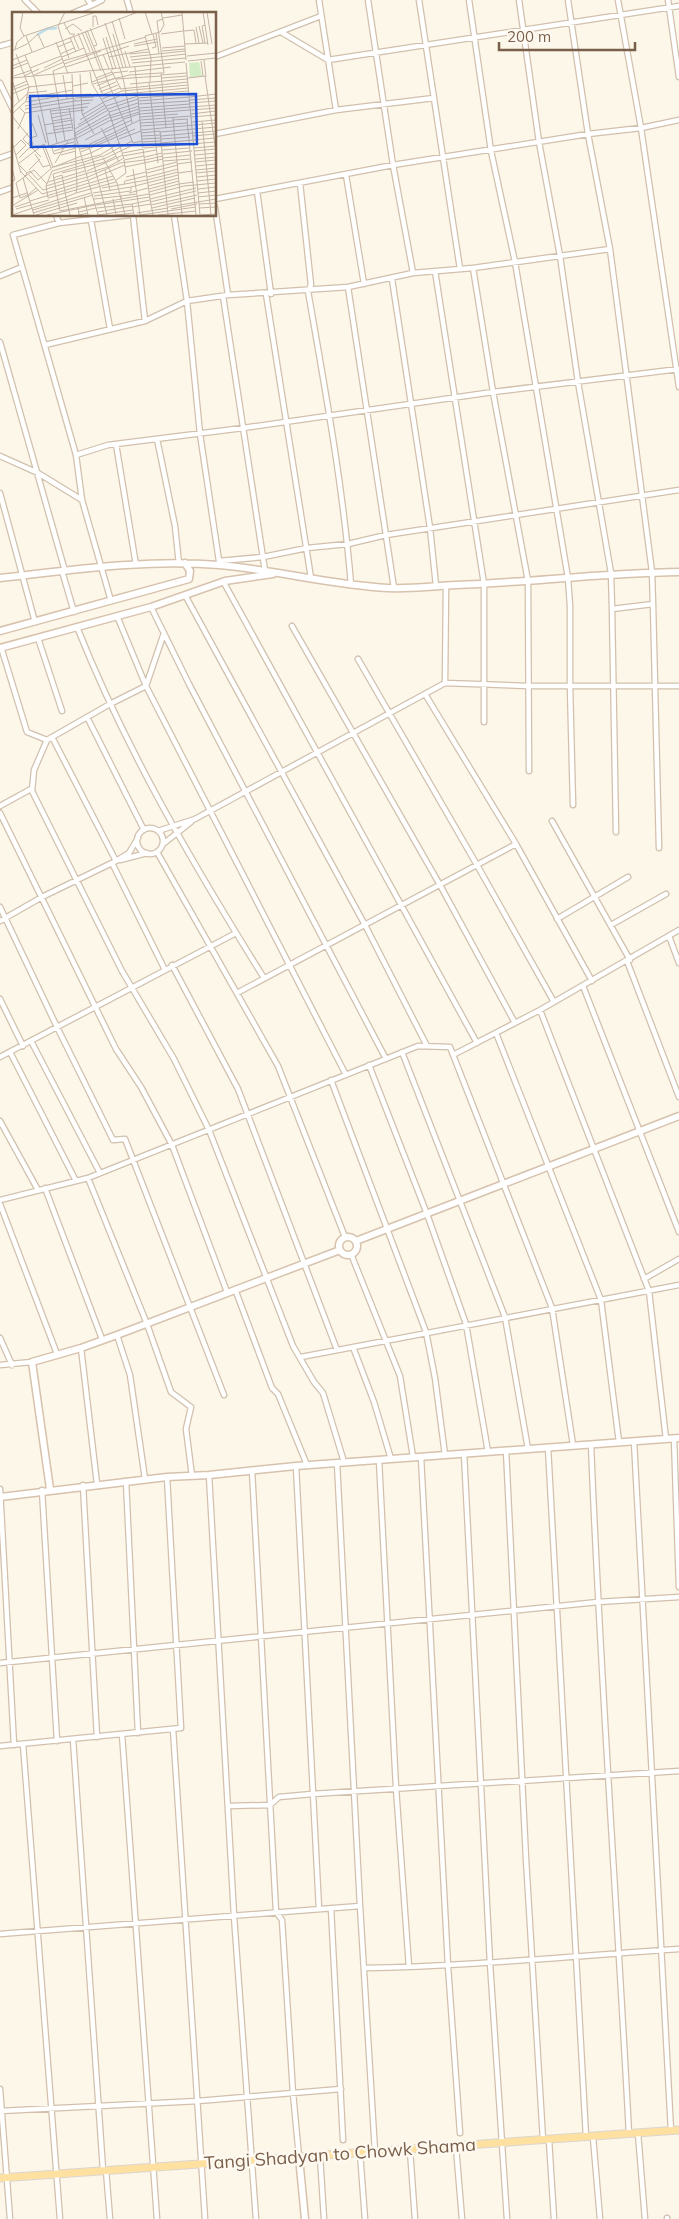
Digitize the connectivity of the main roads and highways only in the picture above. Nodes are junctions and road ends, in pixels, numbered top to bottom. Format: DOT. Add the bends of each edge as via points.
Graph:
graph roads {
  1 [pos="182,564"];
  2 [pos="679,572"];
  3 [pos="280,573"];
  4 [pos="0,578"];
  5 [pos="0,631"];
  6 [pos="0,648"];
  7 [pos="679,1116"];
  8 [pos="356,1241"];
  9 [pos="340,1250"];
  10 [pos="677,1438"];
  11 [pos="50,1490"];
  12 [pos="0,1494"];
  13 [pos="675,2130"];
  14 [pos="299,2157"];
  15 [pos="3,2178"];
  16 [pos="305,2219"];
  1 -- 3 [label="main road" via="219,563"];
  1 -- 4 [label="main road" via="102,566"];
  1 -- 5 [label="main road" via="190,571 190,579"];
  2 -- 3 [label="main road" via="394,588"];
  3 -- 6 [label="main road" via="223,581 151,607"];
  7 -- 8 [label="main road"];
  8 -- 9 [label="main road" via="356,1249 351,1254 343,1254"];
  8 -- 9 [label="main road" via="345,1237 339,1242"];
  9 -- 11 [label="main road" via="117,1336 32,1362"];
  10 -- 11 [label="main road" via="340,1462"];
  11 -- 12 [label="main road"];
  13 -- 14 [label="main road, Tangi Shadyan to Chowk Shama"];
  14 -- 15 [label="main road, Tangi Shadyan to Chowk Shama"];
  14 -- 16 [label="main road"];
}
